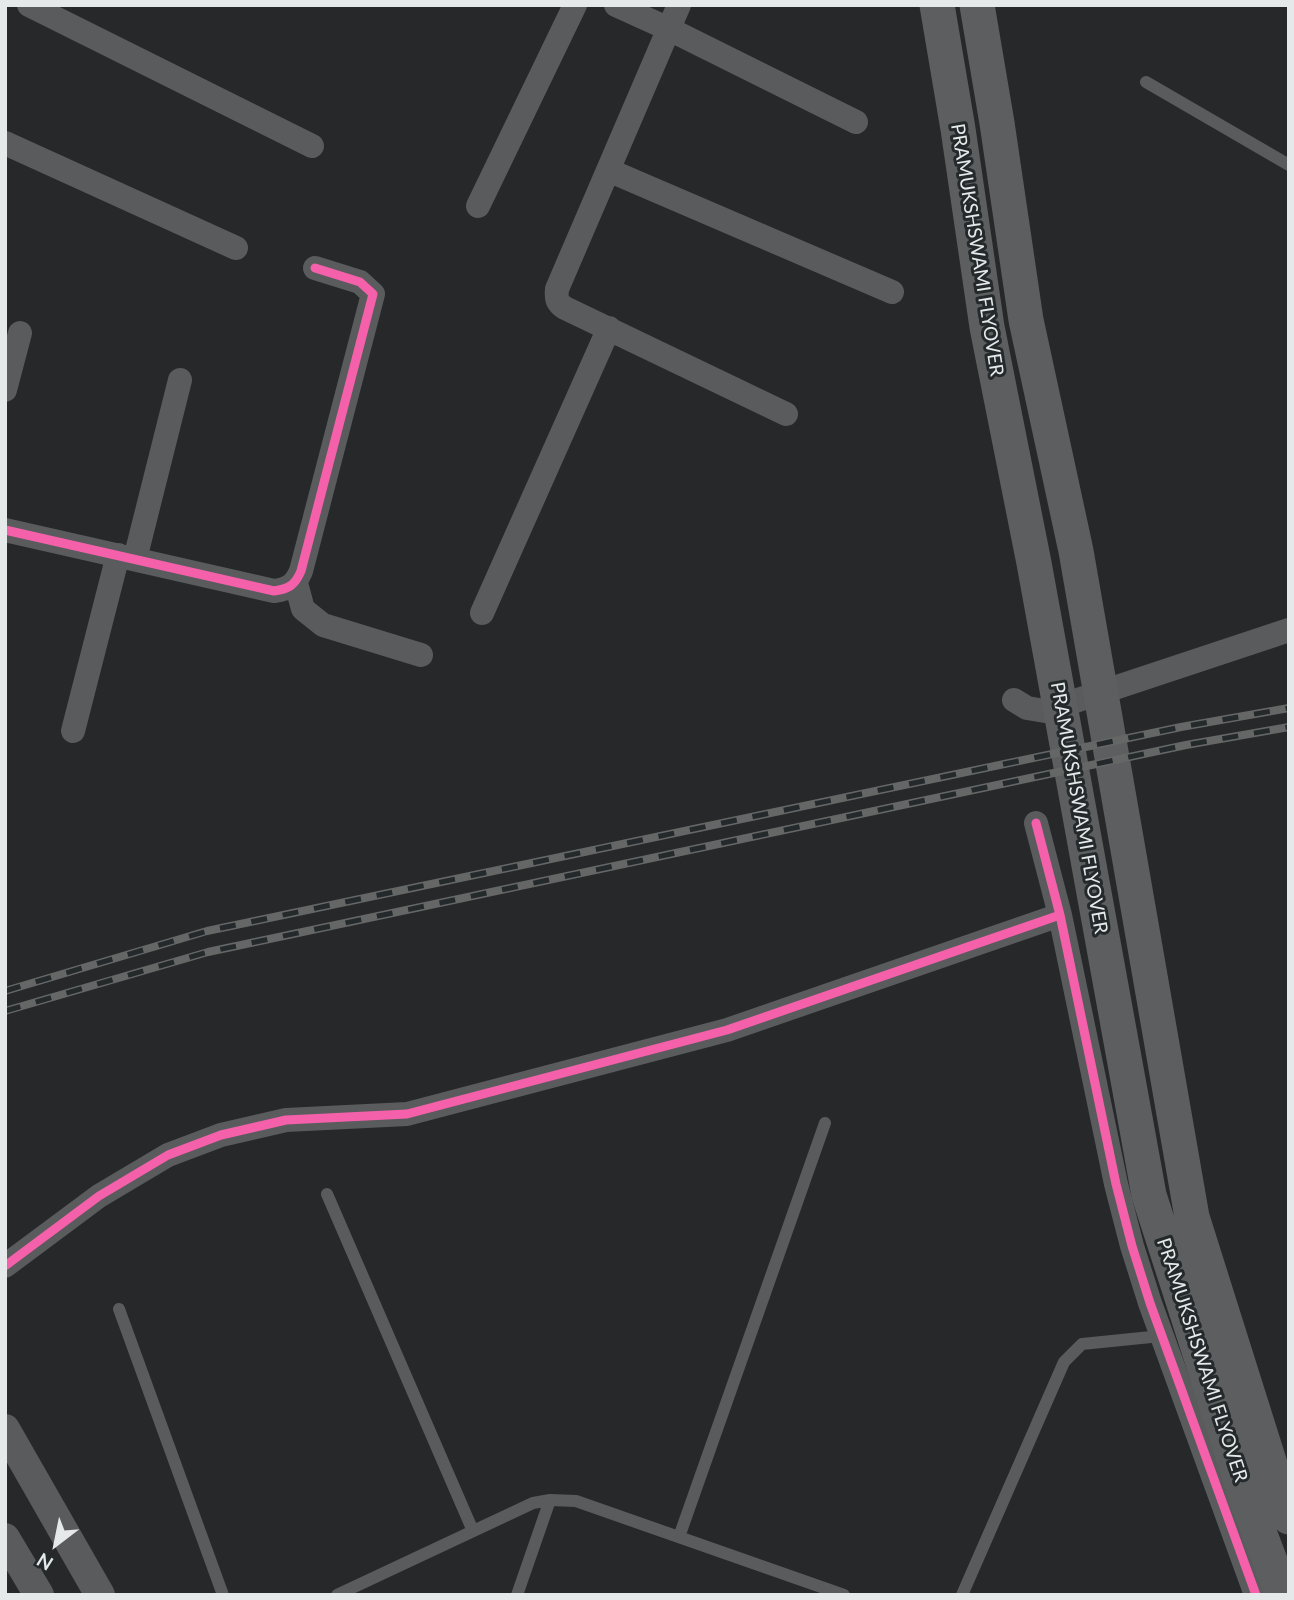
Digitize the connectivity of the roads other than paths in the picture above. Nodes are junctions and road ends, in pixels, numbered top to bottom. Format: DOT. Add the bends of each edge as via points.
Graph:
graph roads {
  1 [pos="29,5"];
  2 [pos="575,5"];
  3 [pos="616,5"];
  4 [pos="679,5"];
  5 [pos="937,5"];
  6 [pos="977,5"];
  7 [pos="668,29"];
  8 [pos="1146,82"];
  9 [pos="856,121"];
  10 [pos="5,143"];
  11 [pos="312,146"];
  12 [pos="1289,165"];
  13 [pos="608,170"];
  14 [pos="478,206"];
  15 [pos="236,248"];
  16 [pos="315,268"];
  17 [pos="892,292"];
  18 [pos="608,328"];
  19 [pos="20,333"];
  20 [pos="180,380"];
  21 [pos="5,390"];
  22 [pos="786,414"];
  23 [pos="5,530"];
  24 [pos="127,557"];
  25 [pos="296,583"];
  26 [pos="482,613"];
  27 [pos="1289,630"];
  28 [pos="421,655"];
  29 [pos="1014,700"];
  30 [pos="73,731"];
  31 [pos="1036,823"];
  32 [pos="1060,915"];
  33 [pos="825,1123"];
  34 [pos="327,1194"];
  35 [pos="5,1266"];
  36 [pos="119,1309"];
  37 [pos="1161,1336"];
  38 [pos="5,1429"];
  39 [pos="550,1500"];
  40 [pos="1289,1517"];
  41 [pos="473,1531"];
  42 [pos="679,1537"];
  43 [pos="5,1538"];
  44 [pos="39,1595"];
  45 [pos="100,1595"];
  46 [pos="222,1595"];
  47 [pos="337,1595"];
  48 [pos="517,1595"];
  49 [pos="844,1595"];
  50 [pos="962,1595"];
  51 [pos="1256,1595"];
  52 [pos="1283,1595"];
  1 -- 11 [label="street"];
  2 -- 14 [label="street"];
  3 -- 7 [label="street"];
  4 -- 7 [label="street"];
  5 -- 52 [label="main road, PRAMUKSHSWAMI FLYOVER" via="987,327 1149,1195 1248,1503"];
  6 -- 40 [label="main road, PRAMUKSHSWAMI FLYOVER" via="1026,320 1076,551 1192,1217"];
  7 -- 9 [label="street"];
  7 -- 13 [label="street"];
  8 -- 12 [label="lane"];
  10 -- 15 [label="street"];
  13 -- 17 [label="street"];
  13 -- 18 [label="street" via="556,298 565,308"];
  16 -- 25 [label="street" via="360,282 373,294"];
  18 -- 22 [label="street"];
  18 -- 26 [label="street"];
  19 -- 21 [label="street"];
  20 -- 24 [label="street"];
  23 -- 24 [label="street"];
  24 -- 25 [label="street" via="274,591"];
  24 -- 30 [label="street"];
  25 -- 28 [label="street" via="303,609 323,625"];
  27 -- 29 [label="street" via="1045,711"];
  31 -- 32 [label="street"];
  32 -- 35 [label="street" via="714,1034 407,1114 286,1120 221,1135 168,1155 99,1196"];
  32 -- 37 [label="street" via="1116,1184"];
  33 -- 42 [label="lane"];
  34 -- 41 [label="lane"];
  36 -- 46 [label="lane"];
  37 -- 50 [label="lane" via="1082,1344 1064,1362"];
  37 -- 51 [label="street"];
  38 -- 45 [label="street"];
  39 -- 41 [label="lane" via="533,1503"];
  39 -- 42 [label="lane" via="576,1501"];
  39 -- 48 [label="lane"];
  41 -- 47 [label="lane"];
  42 -- 49 [label="lane"];
  43 -- 44 [label="street"];
}
